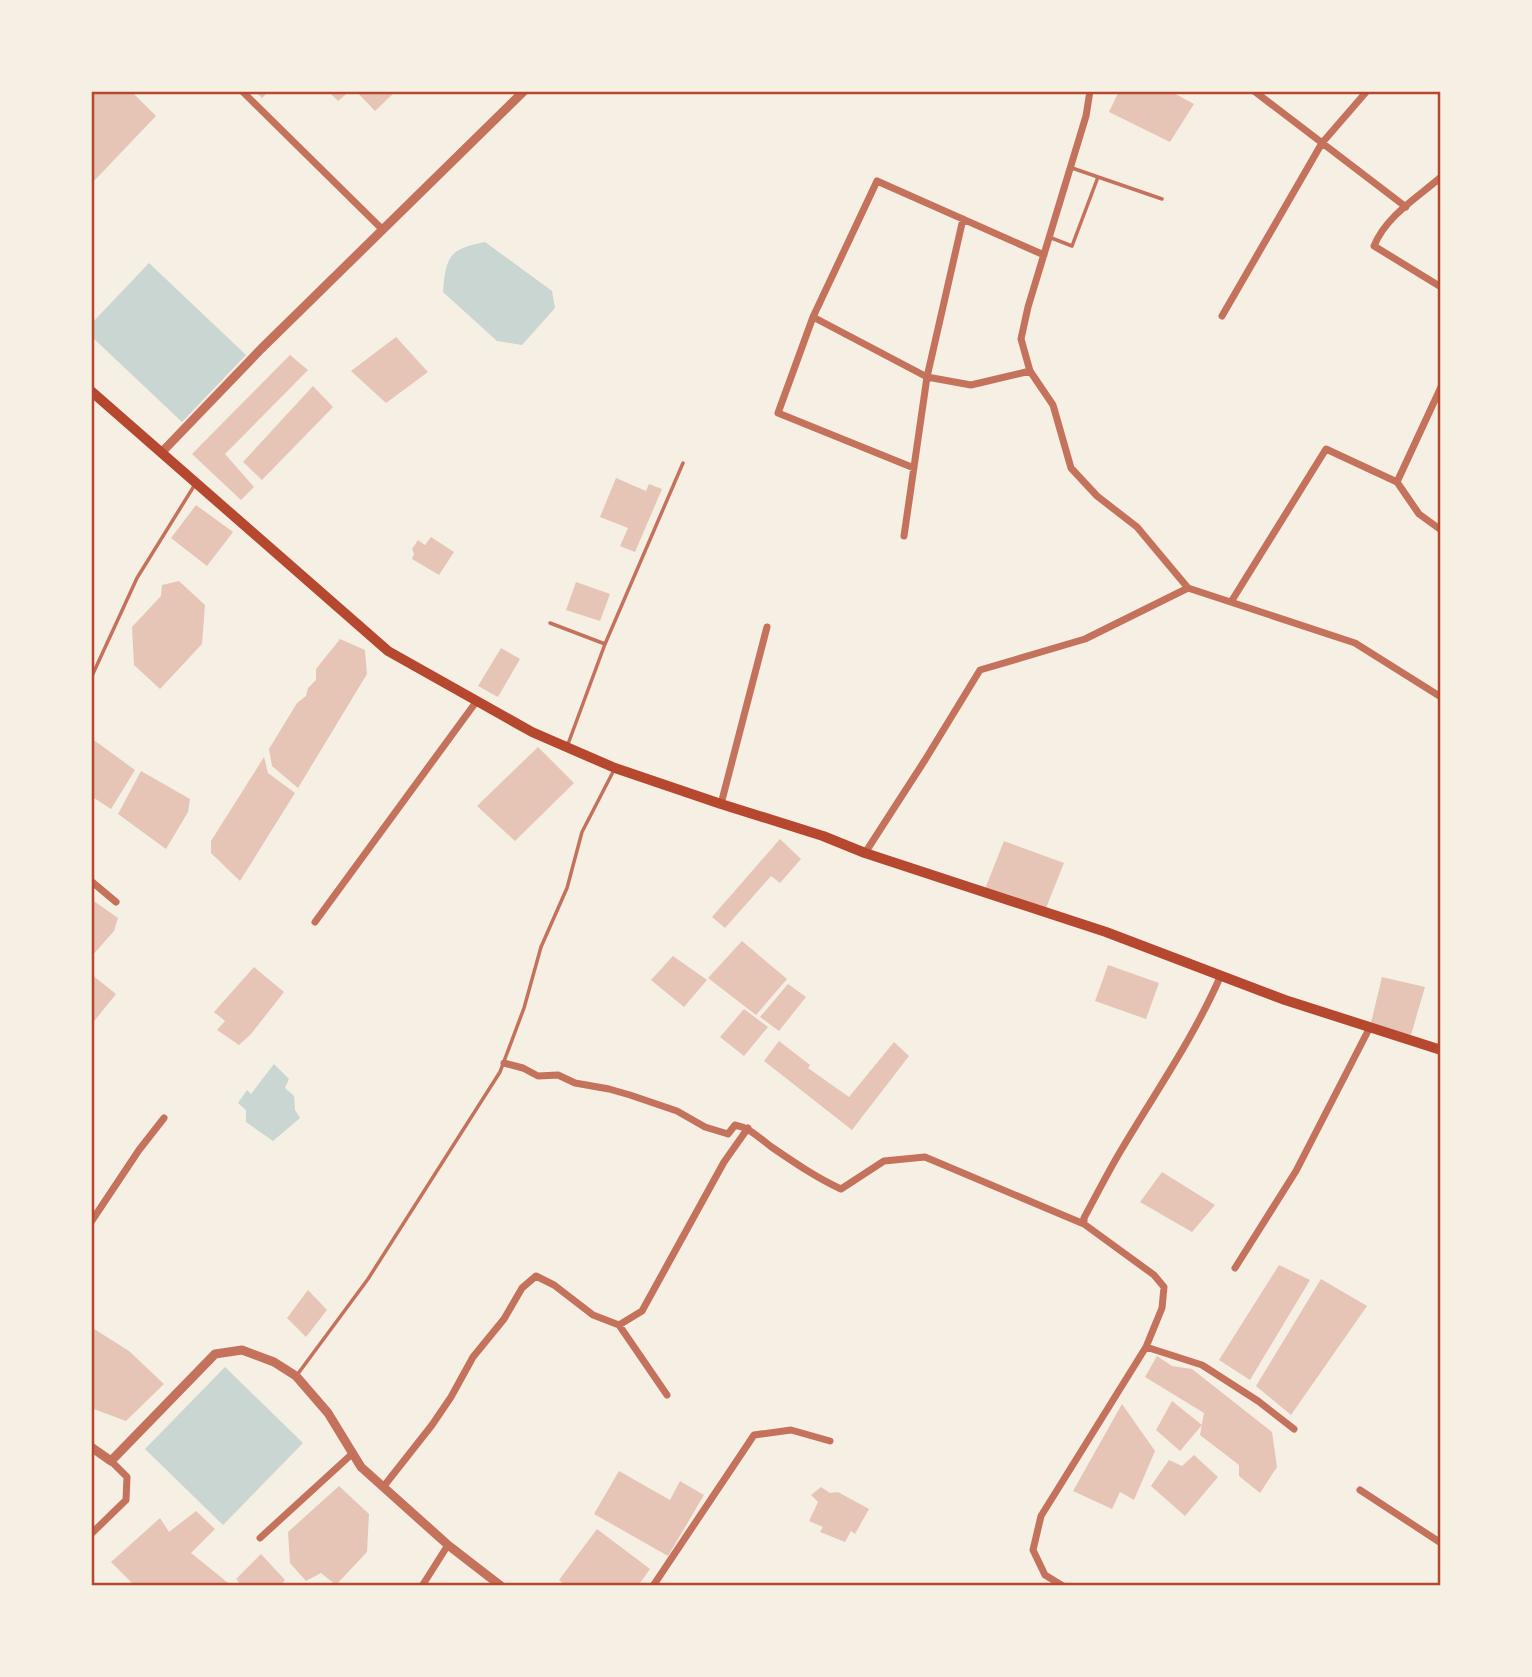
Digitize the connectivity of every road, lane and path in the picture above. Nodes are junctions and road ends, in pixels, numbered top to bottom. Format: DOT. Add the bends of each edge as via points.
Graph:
graph roads {
  1 [pos="242,91"];
  2 [pos="524,91"];
  3 [pos="1090,91"];
  4 [pos="1254,91"];
  5 [pos="1367,91"];
  6 [pos="1322,143"];
  7 [pos="1070,167"];
  8 [pos="1098,177"];
  9 [pos="1441,177"];
  10 [pos="1162,199"];
  11 [pos="1406,207"];
  12 [pos="963,219"];
  13 [pos="382,229"];
  14 [pos="1049,237"];
  15 [pos="1044,255"];
  16 [pos="1441,287"];
  17 [pos="1222,316"];
  18 [pos="813,317"];
  19 [pos="1030,371"];
  20 [pos="927,377"];
  21 [pos="1441,387"];
  22 [pos="93,396"];
  23 [pos="162,453"];
  24 [pos="683,463"];
  25 [pos="914,468"];
  26 [pos="196,482"];
  27 [pos="1397,482"];
  28 [pos="1441,530"];
  29 [pos="904,536"];
  30 [pos="1188,588"];
  31 [pos="1231,602"];
  32 [pos="550,623"];
  33 [pos="767,627"];
  34 [pos="605,645"];
  35 [pos="91,678"];
  36 [pos="1441,697"];
  37 [pos="477,702"];
  38 [pos="567,746"];
  39 [pos="615,768"];
  40 [pos="721,804"];
  41 [pos="865,853"];
  42 [pos="91,881"];
  43 [pos="116,902"];
  44 [pos="315,922"];
  45 [pos="1221,975"];
  46 [pos="1370,1027"];
  47 [pos="1441,1050"];
  48 [pos="504,1063"];
  49 [pos="164,1118"];
  50 [pos="748,1128"];
  51 [pos="91,1223"];
  52 [pos="1084,1224"];
  53 [pos="1235,1268"];
  54 [pos="619,1325"];
  55 [pos="1146,1347"];
  56 [pos="296,1376"];
  57 [pos="667,1395"];
  58 [pos="1294,1429"];
  59 [pos="830,1441"];
  60 [pos="91,1447"];
  61 [pos="352,1453"];
  62 [pos="111,1461"];
  63 [pos="384,1486"];
  64 [pos="1360,1490"];
  65 [pos="91,1534"];
  66 [pos="260,1538"];
  67 [pos="1441,1543"];
  68 [pos="448,1545"];
  69 [pos="422,1586"];
  70 [pos="501,1586"];
  71 [pos="653,1586"];
  72 [pos="1063,1586"];
  1 -- 13 [label="street"];
  2 -- 13 [label="street"];
  3 -- 7 [label="street"];
  4 -- 6 [label="street"];
  5 -- 6 [label="street"];
  6 -- 11 [label="street"];
  6 -- 17 [label="street"];
  7 -- 8 [label="lane"];
  7 -- 14 [label="street"];
  8 -- 10 [label="lane"];
  8 -- 14 [label="lane" via="1072,246"];
  9 -- 11 [label="street"];
  11 -- 16 [label="street" via="1384,227 1374,246"];
  12 -- 15 [label="street"];
  12 -- 18 [label="street" via="877,181"];
  12 -- 20 [label="street"];
  13 -- 23 [label="street"];
  14 -- 15 [label="street"];
  15 -- 19 [label="street" via="1021,339"];
  18 -- 20 [label="street"];
  18 -- 25 [label="street" via="778,413"];
  19 -- 20 [label="street" via="971,386"];
  19 -- 30 [label="street" via="1053,405 1071,468 1097,496 1137,527"];
  20 -- 25 [label="street"];
  21 -- 27 [label="street"];
  22 -- 23 [label="main road"];
  23 -- 26 [label="main road"];
  24 -- 34 [label="lane"];
  25 -- 29 [label="street"];
  26 -- 35 [label="lane" via="137,578"];
  26 -- 37 [label="main road" via="380,645"];
  27 -- 28 [label="street" via="1419,513"];
  27 -- 31 [label="street" via="1326,449"];
  30 -- 31 [label="street"];
  30 -- 41 [label="street" via="1084,639 979,670"];
  31 -- 36 [label="street" via="1355,643"];
  32 -- 34 [label="lane"];
  33 -- 40 [label="street"];
  34 -- 38 [label="lane"];
  37 -- 38 [label="main road"];
  37 -- 44 [label="street"];
  38 -- 39 [label="main road"];
  39 -- 40 [label="main road"];
  39 -- 48 [label="lane" via="582,832 567,888 541,947"];
  40 -- 41 [label="main road" via="823,835"];
  41 -- 45 [label="main road"];
  42 -- 43 [label="street"];
  45 -- 46 [label="main road"];
  45 -- 52 [label="street"];
  46 -- 47 [label="main road"];
  46 -- 53 [label="street" via="1296,1171"];
  48 -- 50 [label="street" via="538,1076 558,1075 630,1095 728,1134 735,1125"];
  48 -- 56 [label="lane" via="368,1279"];
  49 -- 51 [label="street"];
  50 -- 52 [label="street" via="841,1189 884,1161 925,1157"];
  50 -- 54 [label="street" via="724,1162 642,1311"];
  52 -- 55 [label="street" via="1164,1287 1162,1308"];
  54 -- 57 [label="street"];
  54 -- 63 [label="street" via="593,1315 536,1276 522,1288 432,1425"];
  55 -- 58 [label="street" via="1202,1365"];
  55 -- 72 [label="street" via="1041,1516 1033,1550 1045,1574"];
  56 -- 61 [label="street" via="328,1413"];
  56 -- 62 [label="street" via="242,1350 215,1354"];
  59 -- 71 [label="street" via="791,1430 754,1435"];
  60 -- 62 [label="street"];
  61 -- 63 [label="street"];
  61 -- 66 [label="street"];
  62 -- 65 [label="street" via="127,1476 126,1500"];
  63 -- 68 [label="street"];
  64 -- 67 [label="street"];
  68 -- 69 [label="street"];
  68 -- 70 [label="street"];
}
